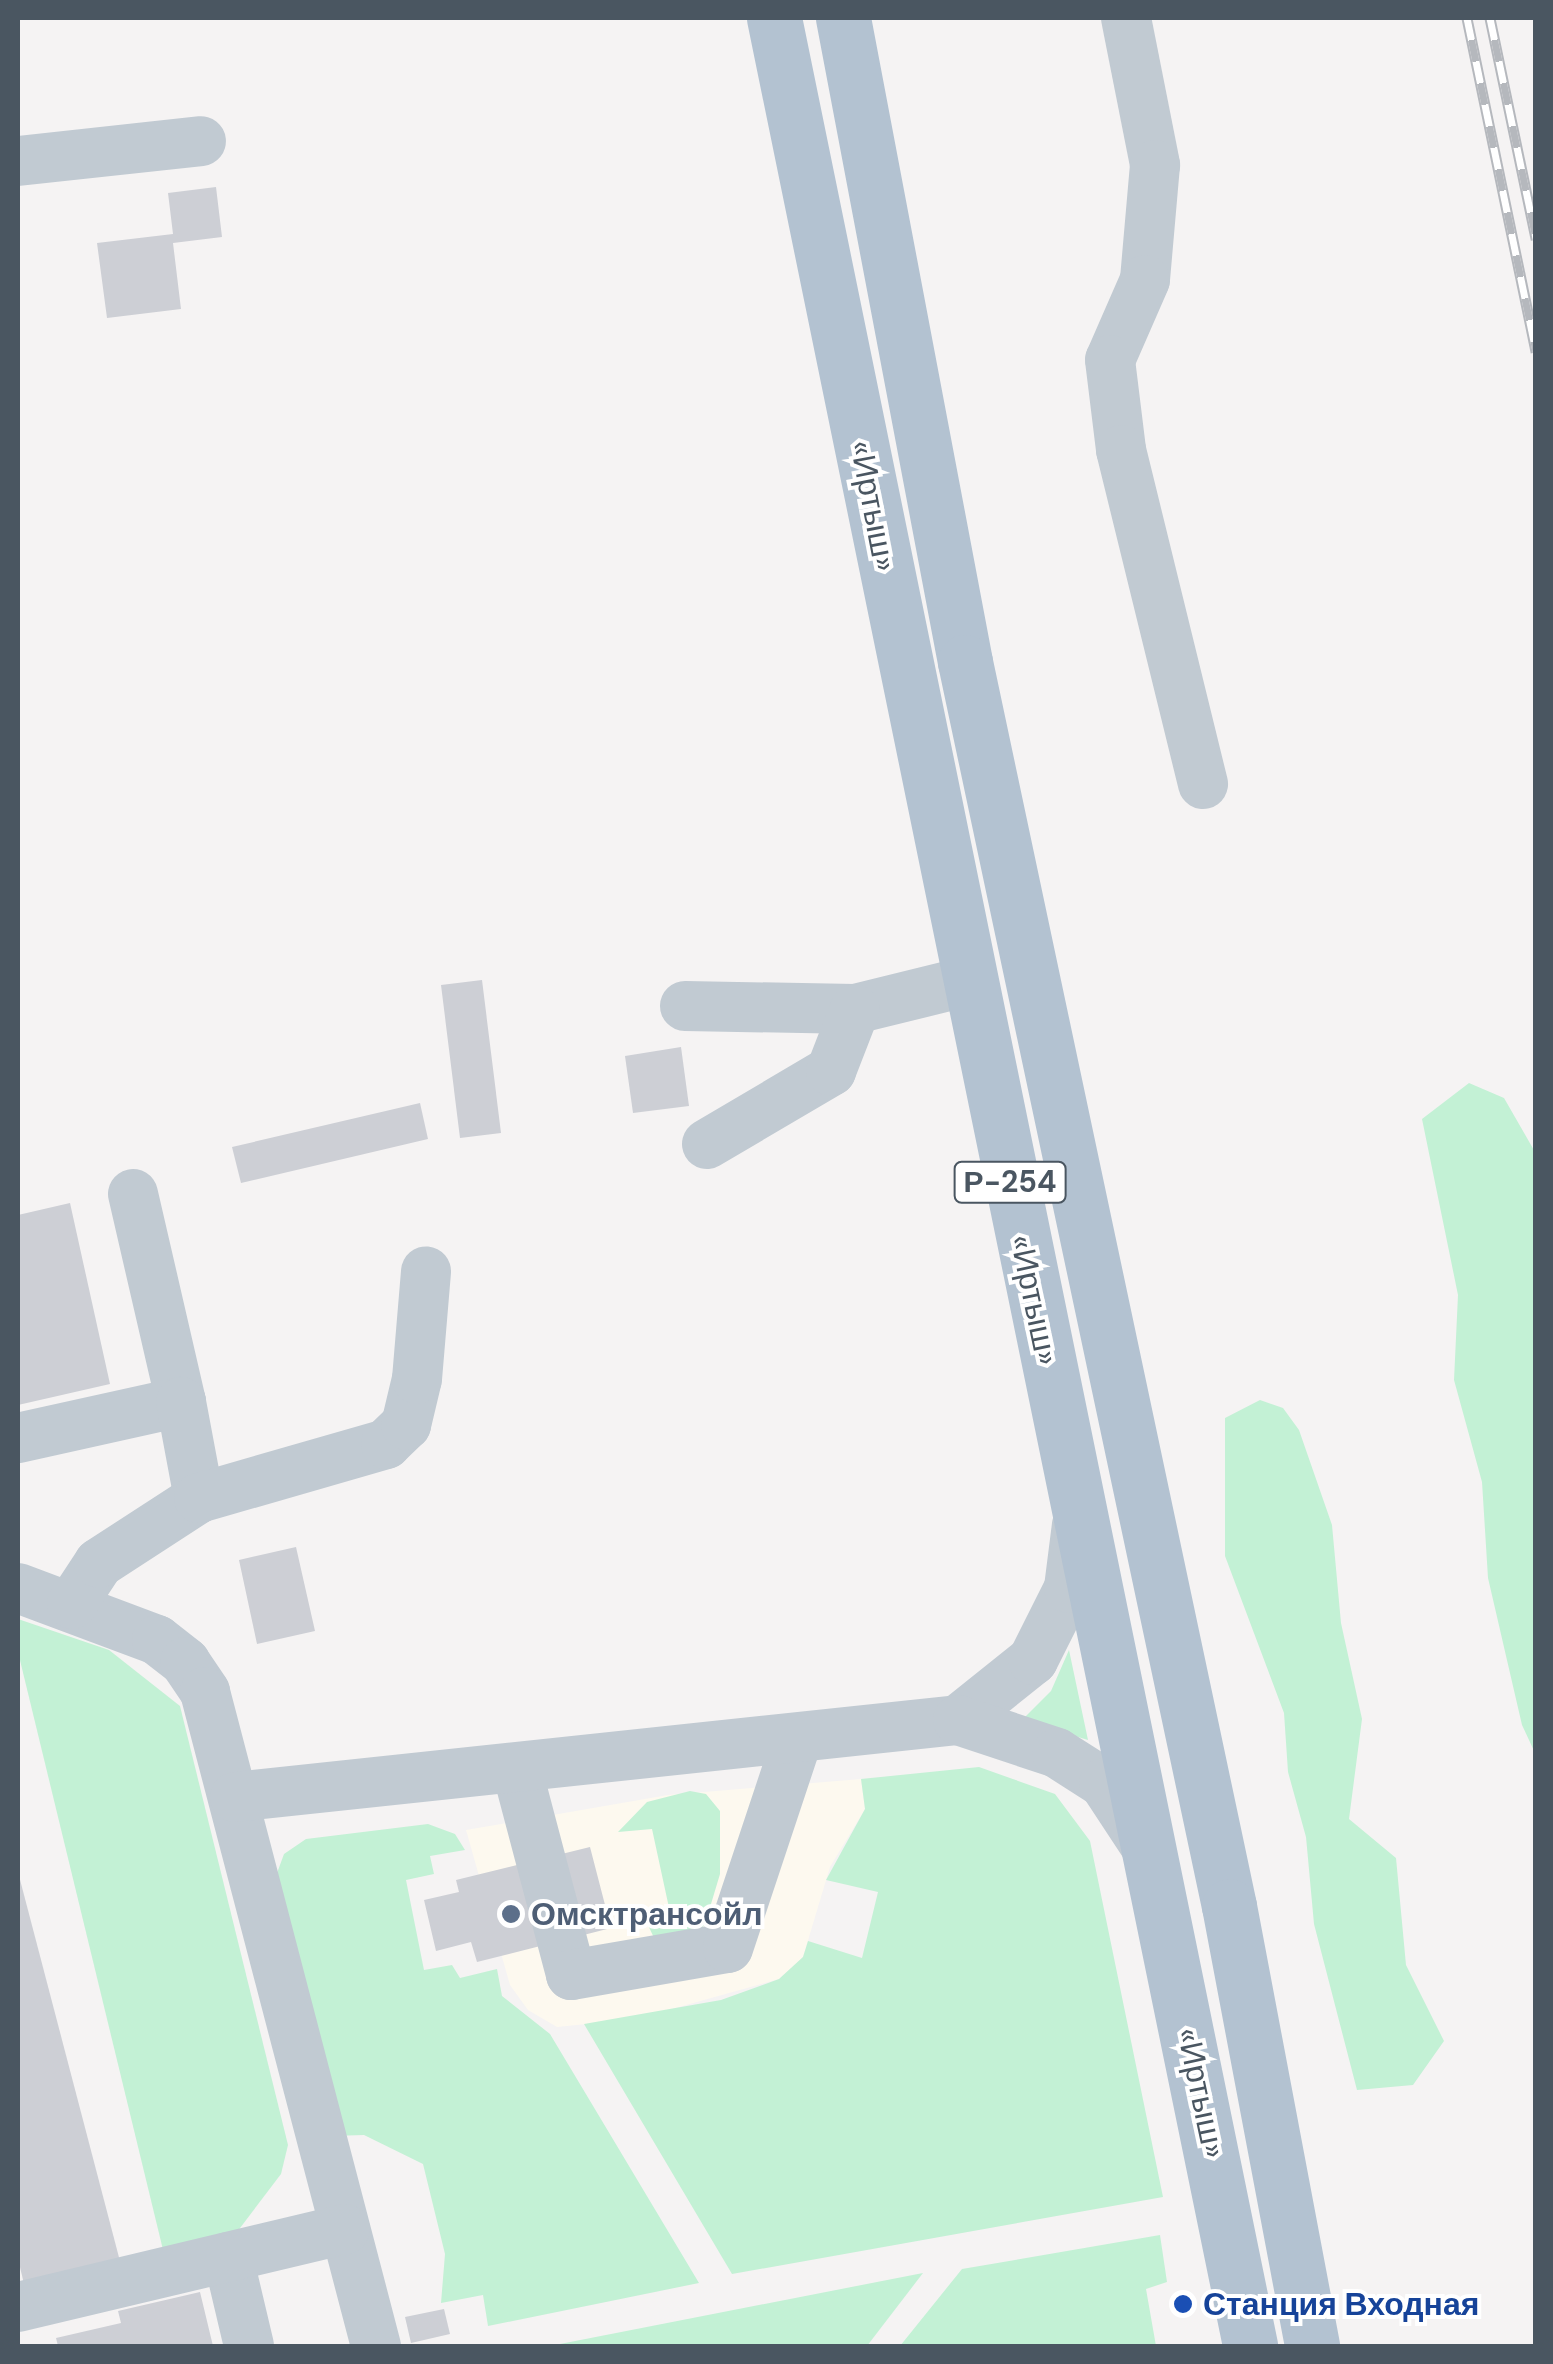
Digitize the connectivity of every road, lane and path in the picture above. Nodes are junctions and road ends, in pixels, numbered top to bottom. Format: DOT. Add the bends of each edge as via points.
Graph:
graph roads {
  1 [pos="774,18"];
  2 [pos="843,18"];
  3 [pos="1126,18"];
  4 [pos="201,141"];
  5 [pos="18,161"];
  6 [pos="1203,784"];
  7 [pos="969,981"];
  8 [pos="685,1006"];
  9 [pos="856,1009"];
  10 [pos="707,1144"];
  11 [pos="133,1194"];
  12 [pos="426,1272"];
  13 [pos="181,1402"];
  14 [pos="18,1438"];
  15 [pos="199,1498"];
  16 [pos="1078,1513"];
  17 [pos="18,1588"];
  18 [pos="72,1604"];
  19 [pos="958,1720"];
  20 [pos="798,1741"];
  21 [pos="517,1770"];
  22 [pos="235,1797"];
  23 [pos="1151,1856"];
  24 [pos="345,2229"];
  25 [pos="228,2257"];
  26 [pos="18,2307"];
  27 [pos="249,2346"];
  28 [pos="376,2346"];
  29 [pos="1250,2346"];
  30 [pos="1312,2346"];
  1 -- 7 [label="main road, «Иртыш» / Р-254"];
  2 -- 30 [label="main road, «Иртыш» / Р-254" via="965,662 1229,1906"];
  3 -- 6 [label="street" via="1155,165 1144,280 1110,360 1121,450"];
  4 -- 5 [label="street"];
  7 -- 9 [label="street"];
  7 -- 16 [label="main road, «Иртыш» / Р-254"];
  8 -- 9 [label="street"];
  9 -- 10 [label="street" via="831,1071"];
  11 -- 13 [label="street"];
  12 -- 15 [label="street" via="406,1425 386,1444"];
  13 -- 14 [label="street"];
  13 -- 15 [label="street"];
  15 -- 18 [label="street" via="99,1563"];
  16 -- 19 [label="street" via="1068,1588 1033,1660"];
  16 -- 23 [label="main road, «Иртыш» / Р-254"];
  17 -- 18 [label="street"];
  18 -- 22 [label="street" via="157,1640 185,1662 205,1692"];
  19 -- 20 [label="street"];
  19 -- 23 [label="street" via="1056,1753 1104,1783"];
  20 -- 21 [label="street"];
  20 -- 21 [label="street" via="728,1948 572,1975"];
  21 -- 22 [label="street"];
  22 -- 24 [label="street"];
  23 -- 29 [label="main road, «Иртыш» / Р-254"];
  24 -- 25 [label="street"];
  24 -- 28 [label="street"];
  25 -- 26 [label="street"];
  25 -- 27 [label="street"];
}
